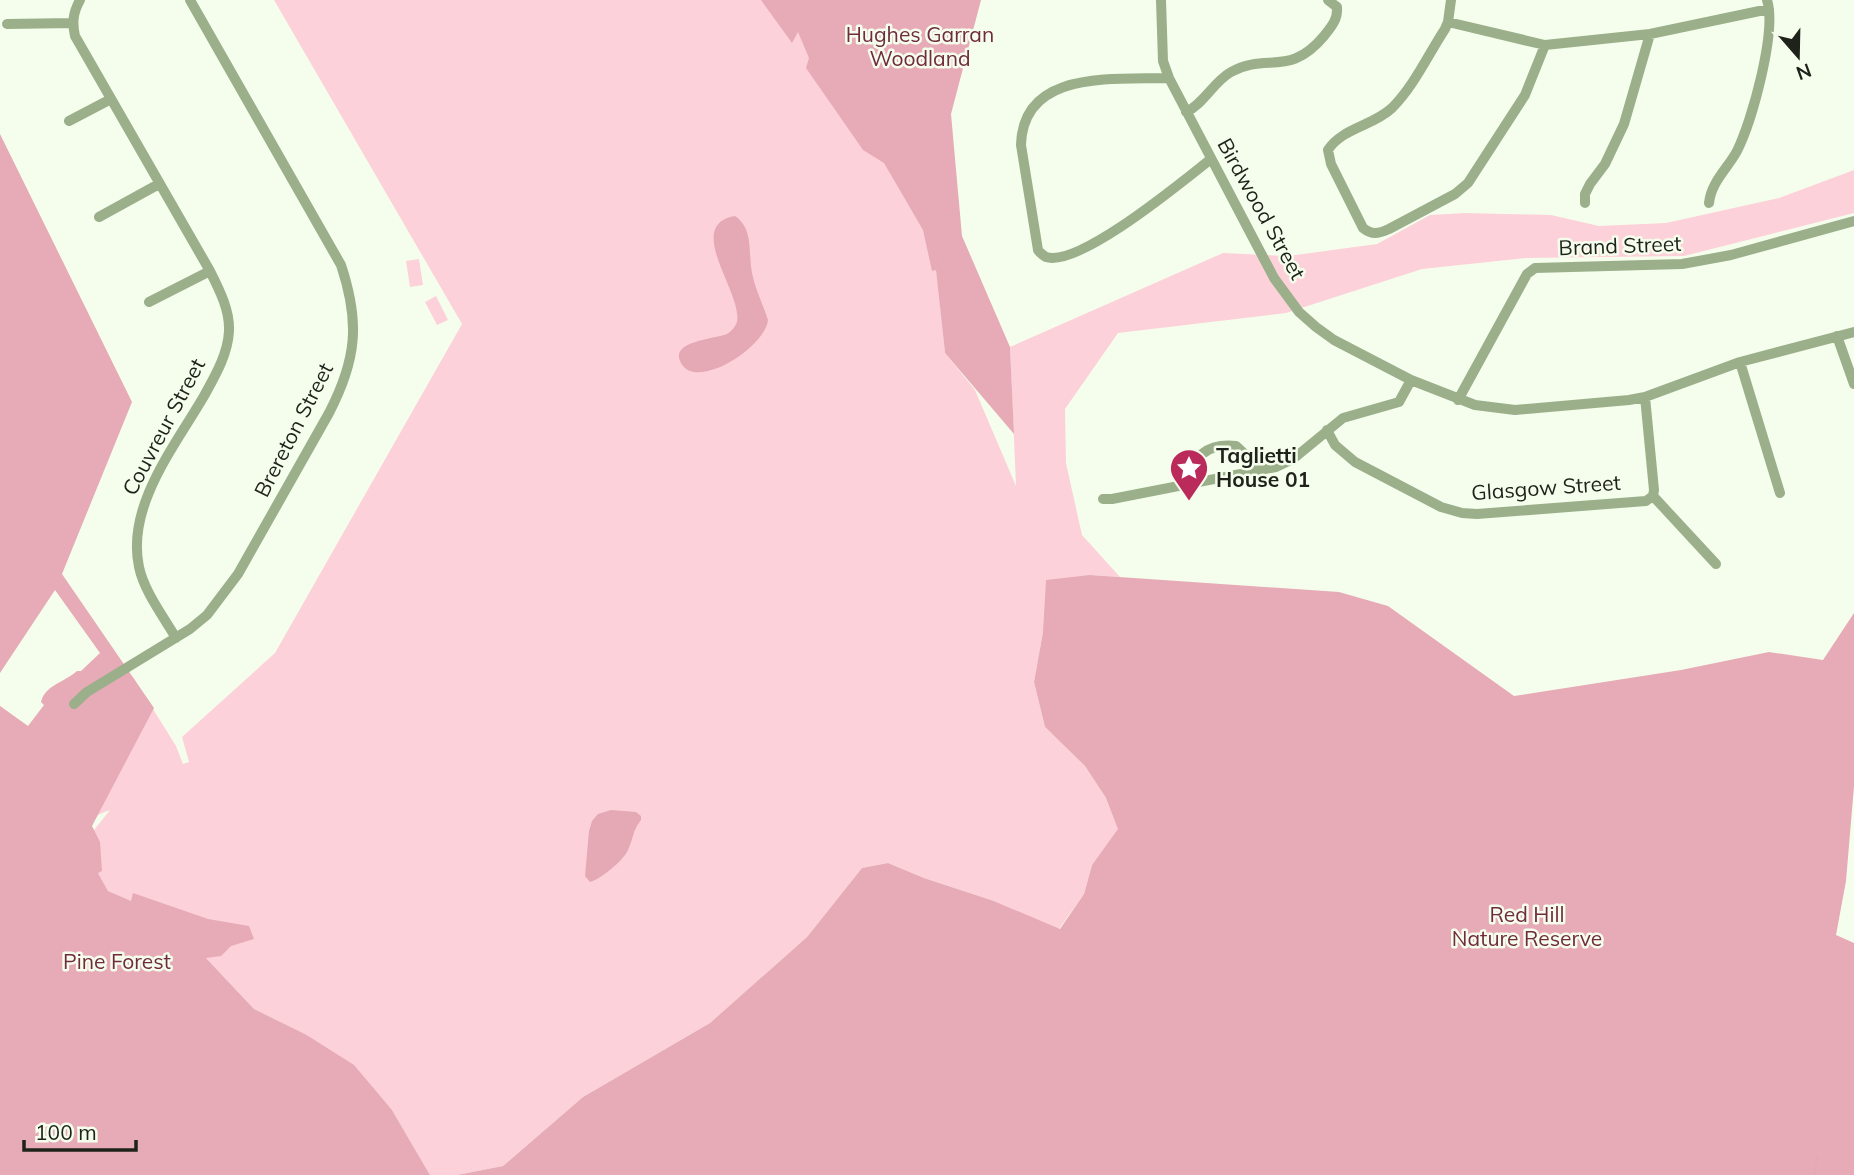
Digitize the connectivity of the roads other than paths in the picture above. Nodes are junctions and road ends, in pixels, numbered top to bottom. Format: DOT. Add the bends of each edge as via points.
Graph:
graph roads {
  1 [pos="80,0"];
  2 [pos="190,0"];
  3 [pos="1161,0"];
  4 [pos="1328,0"];
  5 [pos="1451,0"];
  6 [pos="1768,5"];
  7 [pos="1448,22"];
  8 [pos="72,23"];
  9 [pos="7,24"];
  10 [pos="1650,34"];
  11 [pos="1545,45"];
  12 [pos="1169,78"];
  13 [pos="111,99"];
  14 [pos="1186,112"];
  15 [pos="69,121"];
  16 [pos="1211,159"];
  17 [pos="159,184"];
  18 [pos="1710,202"];
  19 [pos="1585,203"];
  20 [pos="99,217"];
  21 [pos="1854,221"];
  22 [pos="210,271"];
  23 [pos="149,302"];
  24 [pos="1854,331"];
  25 [pos="1836,336"];
  26 [pos="1740,362"];
  27 [pos="1411,380"];
  28 [pos="1854,384"];
  29 [pos="1645,397"];
  30 [pos="1458,400"];
  31 [pos="1327,430"];
  32 [pos="1257,472"];
  33 [pos="1189,485"];
  34 [pos="1780,493"];
  35 [pos="1653,496"];
  36 [pos="1103,499"];
  37 [pos="1716,564"];
  38 [pos="176,638"];
  39 [pos="74,704"];
  1 -- 8 [label="street"];
  2 -- 38 [label="street, Brereton Street" via="341,265 352,299 354,329 342,388 238,574 207,615"];
  3 -- 12 [label="street, Birdwood Street" via="1163,61"];
  4 -- 14 [label="street" via="1337,7 1337,17 1300,57 1231,72"];
  5 -- 7 [label="street"];
  6 -- 10 [label="street"];
  6 -- 18 [label="street" via="1770,24 1749,122"];
  7 -- 11 [label="street"];
  7 -- 11 [label="street" via="1391,108 1340,137 1328,150 1363,228 1370,233 1389,229 1468,183 1525,95"];
  8 -- 9 [label="street"];
  8 -- 13 [label="street, Couvreur Street"];
  10 -- 11 [label="street"];
  10 -- 19 [label="street" via="1624,124 1585,194"];
  12 -- 14 [label="street, Birdwood Street"];
  12 -- 16 [label="street" via="1078,83 1046,94 1034,104 1025,116 1021,145 1038,250 1045,257 1055,257 1105,237"];
  13 -- 15 [label="street"];
  13 -- 17 [label="street, Couvreur Street"];
  14 -- 16 [label="street, Birdwood Street"];
  16 -- 27 [label="street, Birdwood Street" via="1274,278 1299,312 1334,340"];
  17 -- 20 [label="street"];
  17 -- 22 [label="street, Couvreur Street"];
  21 -- 30 [label="street, Brand Street" via="1682,264 1535,268 1527,274"];
  22 -- 23 [label="street"];
  22 -- 38 [label="street, Couvreur Street" via="226,308 227,347 215,377 147,495 137,525 139,569"];
  24 -- 25 [label="street, Birdwood Street"];
  25 -- 26 [label="street, Birdwood Street"];
  25 -- 28 [label="street"];
  26 -- 29 [label="street, Birdwood Street"];
  26 -- 34 [label="street"];
  27 -- 30 [label="street, Birdwood Street"];
  27 -- 31 [label="street" via="1399,402 1343,418"];
  29 -- 30 [label="street, Birdwood Street" via="1515,410"];
  29 -- 35 [label="street, Glasgow Street"];
  31 -- 32 [label="street" via="1293,460"];
  31 -- 35 [label="street, Glasgow Street" via="1335,445 1355,462 1441,507 1462,513 1646,501"];
  32 -- 33 [label="street"];
  32 -- 33 [label="street" via="1236,446 1212,446 1195,464"];
  33 -- 36 [label="street"];
  35 -- 37 [label="street"];
  38 -- 39 [label="street, Brereton Street"];
}
